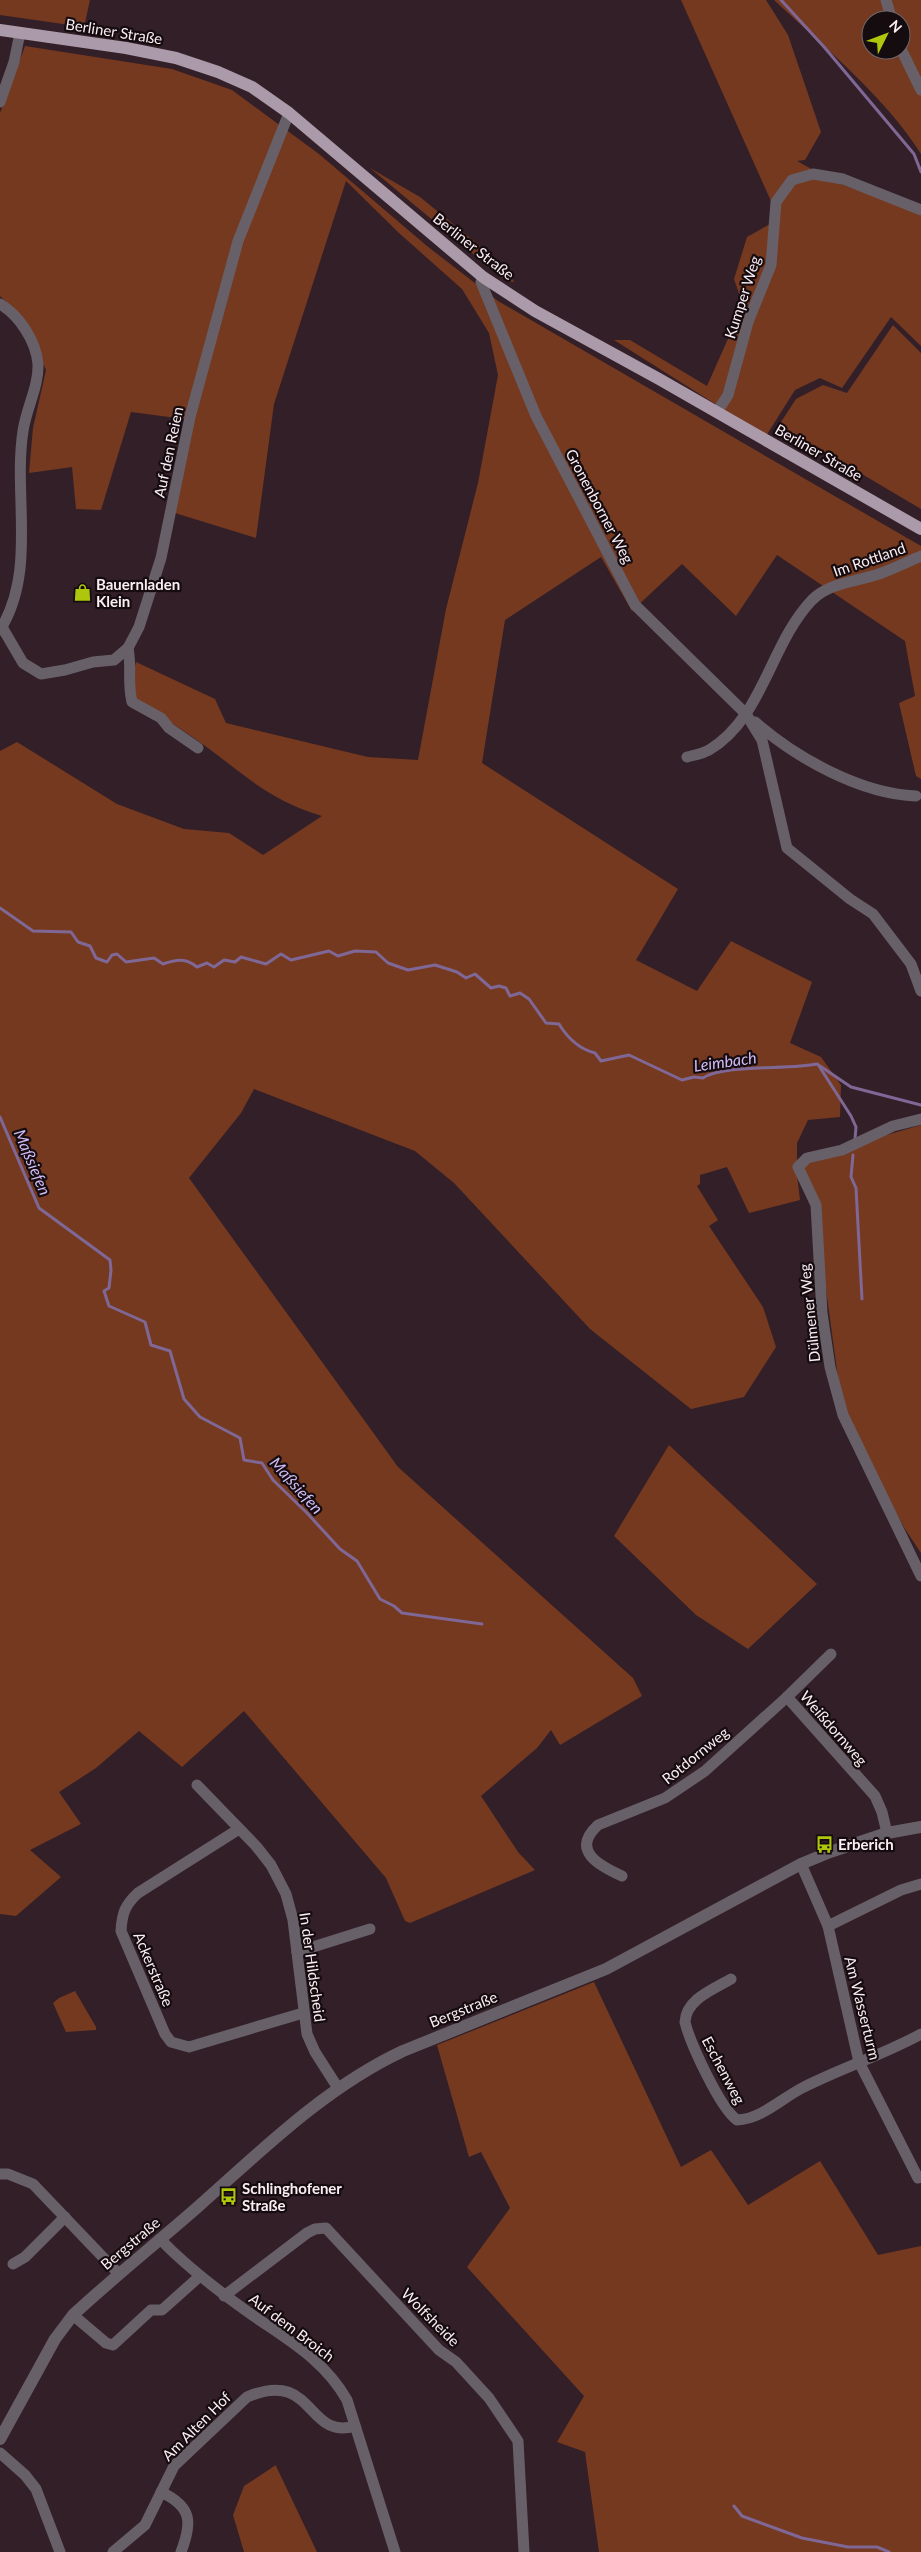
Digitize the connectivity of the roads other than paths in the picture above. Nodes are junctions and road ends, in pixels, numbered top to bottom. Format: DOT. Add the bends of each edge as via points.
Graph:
graph roads {
  1 [pos="0,30"];
  2 [pos="20,33"];
  3 [pos="906,60"];
  4 [pos="921,90"];
  5 [pos="0,102"];
  6 [pos="289,113"];
  7 [pos="921,210"];
  8 [pos="483,277"];
  9 [pos="0,304"];
  10 [pos="717,412"];
  11 [pos="921,529"];
  12 [pos="921,556"];
  13 [pos="1,629"];
  14 [pos="128,648"];
  15 [pos="746,714"];
  16 [pos="198,748"];
  17 [pos="687,757"];
  18 [pos="916,796"];
  19 [pos="921,991"];
  20 [pos="921,1119"];
  21 [pos="921,1576"];
  22 [pos="831,1654"];
  23 [pos="787,1697"];
  24 [pos="197,1785"];
  25 [pos="921,1827"];
  26 [pos="239,1828"];
  27 [pos="887,1833"];
  28 [pos="801,1864"];
  29 [pos="622,1876"];
  30 [pos="921,1884"];
  31 [pos="828,1926"];
  32 [pos="370,1930"];
  33 [pos="297,1952"];
  34 [pos="731,1979"];
  35 [pos="303,2013"];
  36 [pos="921,2034"];
  37 [pos="859,2062"];
  38 [pos="338,2088"];
  39 [pos="0,2174"];
  40 [pos="921,2176"];
  41 [pos="65,2217"];
  42 [pos="160,2239"];
  43 [pos="13,2264"];
  44 [pos="119,2274"];
  45 [pos="200,2276"];
  46 [pos="224,2296"];
  47 [pos="74,2315"];
  48 [pos="355,2426"];
  49 [pos="0,2439"];
  50 [pos="0,2453"];
  51 [pos="161,2492"];
  52 [pos="60,2552"];
  53 [pos="113,2552"];
  54 [pos="181,2552"];
  55 [pos="395,2552"];
  56 [pos="524,2552"];
  1 -- 2 [label="main road, Berliner Straße"];
  2 -- 5 [label="street"];
  2 -- 6 [label="main road, Berliner Straße" via="176,58 252,87"];
  3 -- 4 [label="street"];
  6 -- 8 [label="main road, Berliner Straße"];
  6 -- 14 [label="street, Auf den Reien" via="238,241 190,417 161,558 139,627"];
  7 -- 10 [label="street, Kumper Weg" via="843,179 813,174 792,180 776,202 771,265 748,322 728,395"];
  8 -- 10 [label="main road, Berliner Straße" via="543,316"];
  8 -- 15 [label="street, Gronenborner Weg" via="481,282 536,416 635,605"];
  9 -- 13 [label="street" via="21,322 38,364 23,430 22,528 16,593"];
  10 -- 11 [label="main road, Berliner Straße"];
  12 -- 15 [label="street, Im Rottland" via="878,575 837,584 812,599 783,639"];
  13 -- 14 [label="street" via="23,664 40,674 114,660"];
  14 -- 16 [label="street" via="131,663 128,683 132,702 160,718"];
  15 -- 17 [label="street" via="725,738 707,751"];
  15 -- 18 [label="street, Gronenborner Weg" via="780,744 825,768 891,795"];
  15 -- 19 [label="street, Gronenborner Weg" via="762,740 787,848 873,914 911,964"];
  20 -- 21 [label="street, Dülmener Weg" via="893,1126 842,1150 807,1158 798,1167 816,1205 822,1313 830,1368 843,1414"];
  22 -- 23 [label="street, Weißdornweg"];
  23 -- 27 [label="street, Weißdornweg" via="875,1796"];
  23 -- 29 [label="street, Rotdornweg" via="705,1771 665,1798 598,1825 592,1831 587,1838 591,1858"];
  24 -- 26 [label="street, In der Hildscheid"];
  25 -- 27 [label="street, Bergstraße"];
  26 -- 33 [label="street, In der Hildscheid" via="271,1865 286,1894"];
  26 -- 35 [label="street, Ackerstraße" via="127,1903 122,1914 121,1931 165,2034 176,2044 189,2047"];
  27 -- 28 [label="street, Bergstraße"];
  28 -- 31 [label="street, Am Wasserturm"];
  28 -- 38 [label="street, Bergstraße" via="606,1969 403,2051"];
  30 -- 31 [label="street" via="901,1890"];
  31 -- 37 [label="street, Am Wasserturm"];
  32 -- 33 [label="street"];
  33 -- 35 [label="street, In der Hildscheid"];
  34 -- 37 [label="street, Eschenweg" via="695,2001 684,2022 720,2100 737,2120 749,2120 802,2088"];
  35 -- 38 [label="street, In der Hildscheid" via="306,2034"];
  36 -- 37 [label="street"];
  37 -- 40 [label="street, Am Wasserturm" via="918,2178"];
  38 -- 42 [label="street, Bergstraße"];
  39 -- 41 [label="street" via="33,2184"];
  41 -- 43 [label="street" via="26,2257"];
  41 -- 44 [label="street"];
  42 -- 44 [label="street, Bergstraße"];
  42 -- 45 [label="street, Auf dem Broich"];
  44 -- 47 [label="street, Bergstraße"];
  45 -- 46 [label="street, Auf dem Broich"];
  45 -- 47 [label="street" via="162,2310 151,2310 113,2345 106,2343"];
  46 -- 48 [label="street, Auf dem Broich" via="328,2370 347,2400"];
  46 -- 56 [label="street, Wolfsheide" via="307,2233 315,2228 326,2228 439,2350 456,2362 482,2391 518,2441"];
  47 -- 49 [label="street, Bergstraße" via="55,2339"];
  48 -- 51 [label="street, Am Alten Hof" via="335,2429 326,2425 302,2399 275,2389 260,2391 239,2403 174,2466"];
  48 -- 55 [label="street, Auf dem Broich"];
  50 -- 52 [label="street" via="25,2475 36,2490"];
  51 -- 53 [label="street, Am Alten Hof" via="145,2525"];
  51 -- 54 [label="street" via="185,2509 189,2520"];
}
